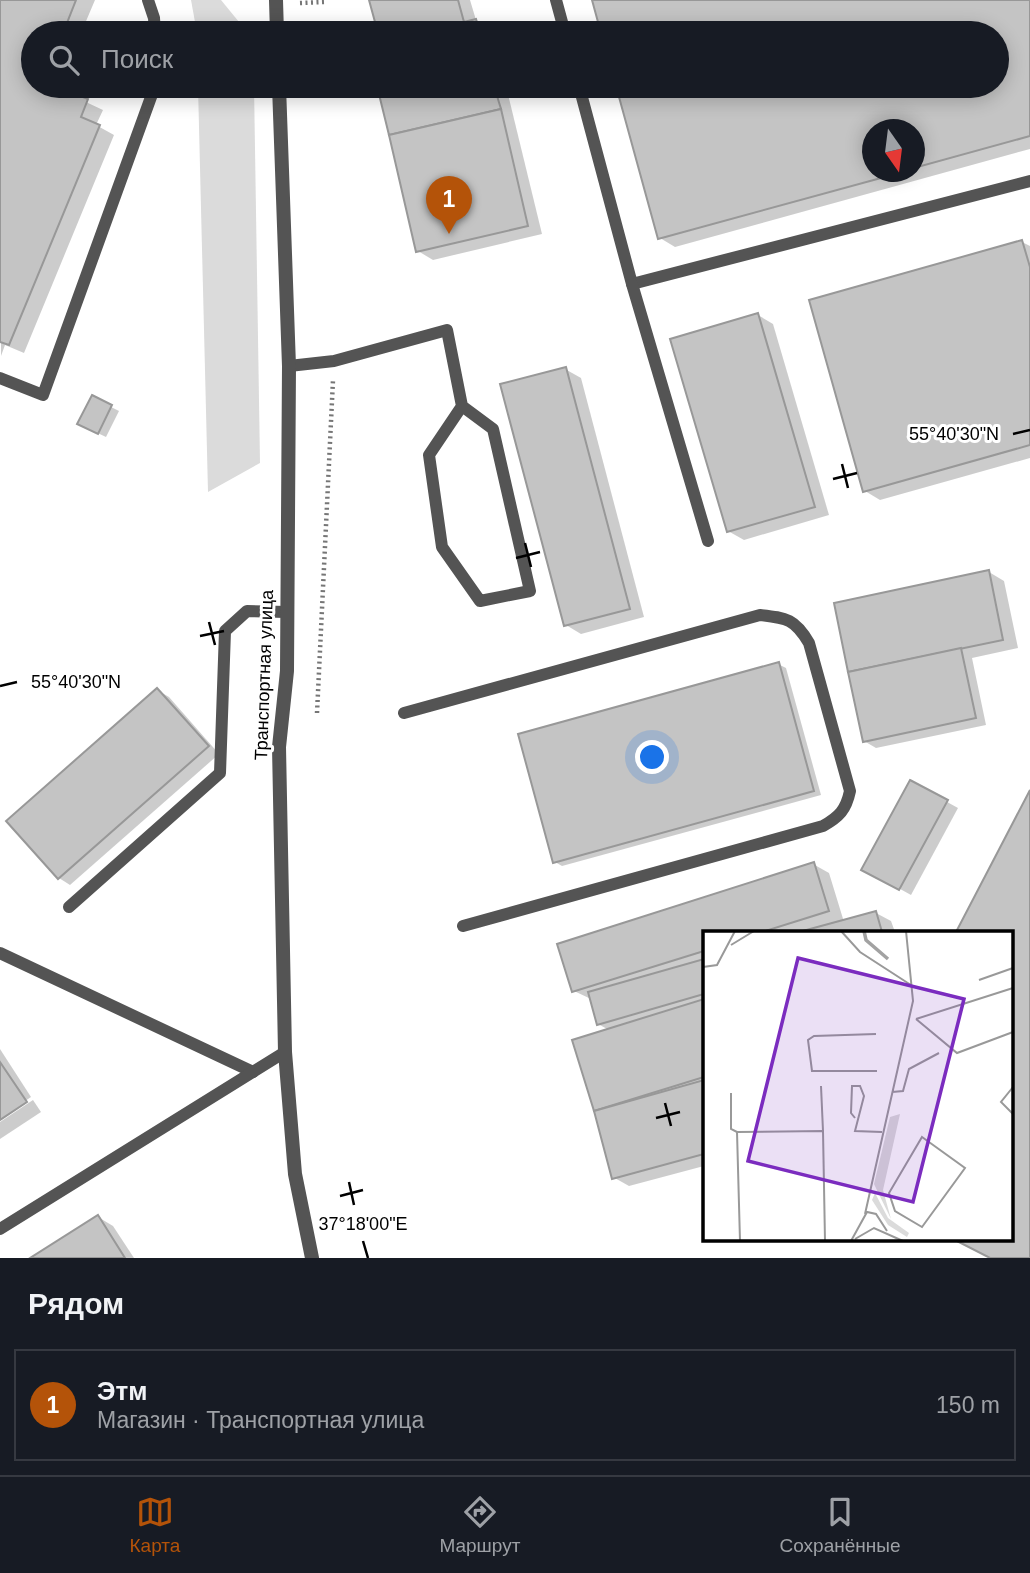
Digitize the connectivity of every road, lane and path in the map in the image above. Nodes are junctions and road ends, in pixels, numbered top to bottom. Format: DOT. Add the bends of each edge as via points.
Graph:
graph roads {
  1 [pos="148,0"];
  2 [pos="276,0"];
  3 [pos="556,0"];
  4 [pos="325,2"];
  5 [pos="300,3"];
  6 [pos="154,21"];
  7 [pos="277,21"];
  8 [pos="562,21"];
  9 [pos="151,98"];
  10 [pos="279,98"];
  11 [pos="582,98"];
  12 [pos="1030,181"];
  13 [pos="632,284"];
  14 [pos="334,361"];
  15 [pos="289,366"];
  16 [pos="0,377"];
  17 [pos="462,406"];
  18 [pos="708,541"];
  19 [pos="287,612"];
  20 [pos="317,713"];
  21 [pos="404,713"];
  22 [pos="69,907"];
  23 [pos="463,926"];
  24 [pos="0,953"];
  25 [pos="285,1052"];
  26 [pos="253,1072"];
  27 [pos="0,1229"];
  28 [pos="314,1257"];
  1 -- 6 [label="lane"];
  2 -- 7 [label="street"];
  3 -- 8 [label="lane"];
  4 -- 5 [label="path"];
  9 -- 16 [label="lane" via="43,396"];
  10 -- 15 [label="street, Транспортная улица"];
  11 -- 13 [label="lane"];
  12 -- 13 [label="lane"];
  13 -- 18 [label="lane"];
  14 -- 15 [label="lane"];
  14 -- 17 [label="lane" via="447,330"];
  14 -- 20 [label="path"];
  15 -- 19 [label="street, Транспортная улица"];
  17 -- 17 [label="lane" via="493,429 530,591 480,601 442,547 429,455"];
  19 -- 22 [label="lane" via="247,611 225,631 220,773"];
  19 -- 25 [label="street, Транспортная улица" via="279,747"];
  21 -- 23 [label="lane" via="760,615 773,616 800,627 809,643 843,764 850,791 848,804 839,817 822,826"];
  24 -- 26 [label="lane"];
  25 -- 26 [label="lane"];
  25 -- 28 [label="street, Транспортная улица" via="295,1174"];
  26 -- 27 [label="lane"];
}
